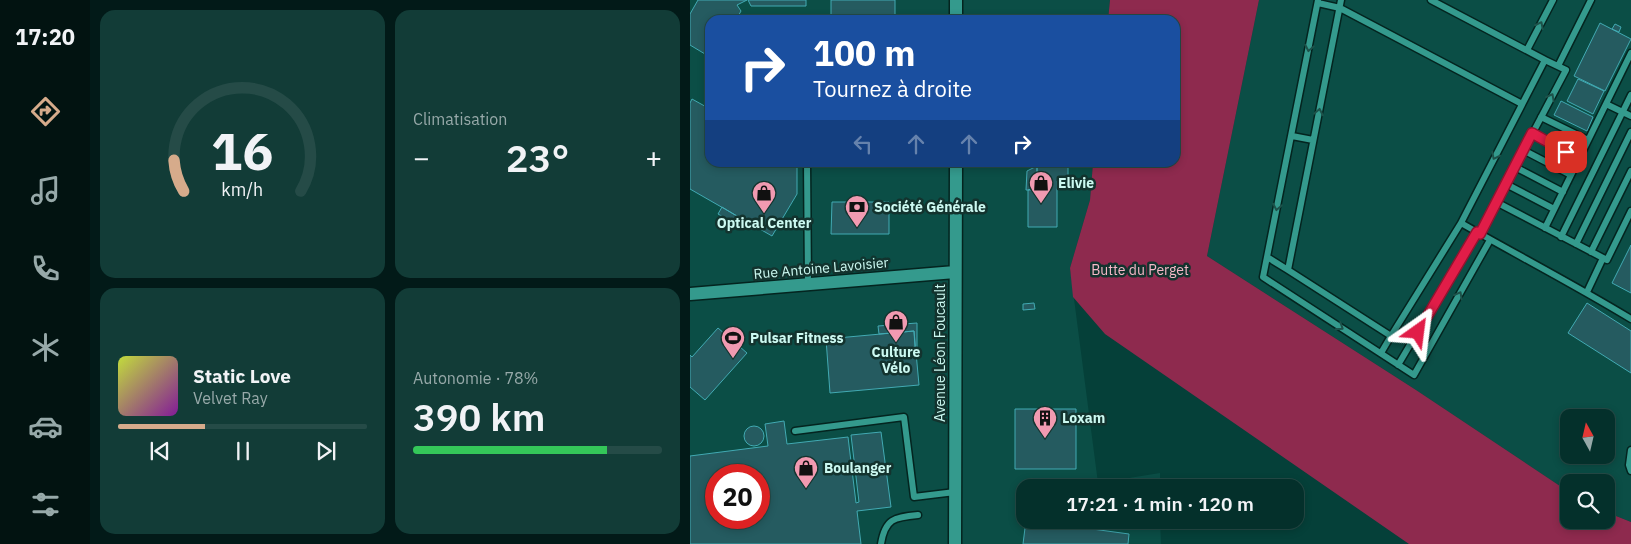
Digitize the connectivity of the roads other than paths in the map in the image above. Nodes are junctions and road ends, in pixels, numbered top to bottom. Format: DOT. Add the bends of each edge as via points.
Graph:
graph roads {
  1 [pos="956,0"];
  2 [pos="1341,0"];
  3 [pos="1432,0"];
  4 [pos="1552,0"];
  5 [pos="1591,0"];
  6 [pos="1318,2"];
  7 [pos="1340,8"];
  8 [pos="956,15"];
  9 [pos="1527,50"];
  10 [pos="1631,53"];
  11 [pos="1545,60"];
  12 [pos="1558,66"];
  13 [pos="1631,95"];
  14 [pos="1522,104"];
  15 [pos="1606,104"];
  16 [pos="1623,112"];
  17 [pos="1631,116"];
  18 [pos="1541,117"];
  19 [pos="1631,132"];
  20 [pos="1532,133"];
  21 [pos="1292,136"];
  22 [pos="1314,140"];
  23 [pos="1588,140"];
  24 [pos="1523,150"];
  25 [pos="1579,159"];
  26 [pos="808,167"];
  27 [pos="956,167"];
  28 [pos="1515,167"];
  29 [pos="1631,171"];
  30 [pos="1571,175"];
  31 [pos="1506,184"];
  32 [pos="1563,192"];
  33 [pos="1496,202"];
  34 [pos="1554,210"];
  35 [pos="1631,211"];
  36 [pos="1460,223"];
  37 [pos="1546,228"];
  38 [pos="1478,233"];
  39 [pos="1562,236"];
  40 [pos="1490,240"];
  41 [pos="1576,244"];
  42 [pos="1591,252"];
  43 [pos="1267,257"];
  44 [pos="1603,258"];
  45 [pos="1288,270"];
  46 [pos="955,272"];
  47 [pos="808,284"];
  48 [pos="1587,292"];
  49 [pos="690,294"];
  50 [pos="1631,319"];
  51 [pos="1391,336"];
  52 [pos="1380,353"];
  53 [pos="1398,365"];
  54 [pos="795,431"];
  55 [pos="1631,450"];
  56 [pos="1631,471"];
  57 [pos="955,492"];
  58 [pos="918,514"];
  59 [pos="881,544"];
  60 [pos="955,544"];
  1 -- 8 [label="street"];
  2 -- 7 [label="lane"];
  3 -- 9 [label="lane"];
  9 -- 4 [label="lane, one-way"];
  5 -- 12 [label="lane"];
  6 -- 7 [label="lane"];
  6 -- 21 [label="lane, one-way"];
  7 -- 14 [label="lane"];
  22 -- 7 [label="lane, one-way"];
  9 -- 11 [label="lane"];
  10 -- 15 [label="lane"];
  11 -- 12 [label="lane"];
  11 -- 14 [label="lane"];
  18 -- 12 [label="lane, one-way" via="1566,70"];
  13 -- 16 [label="lane"];
  14 -- 36 [label="lane, one-way"];
  15 -- 16 [label="lane"];
  15 -- 23 [label="lane"];
  16 -- 17 [label="lane"];
  16 -- 39 [label="lane"];
  18 -- 20 [label="lane"];
  18 -- 23 [label="lane"];
  19 -- 41 [label="lane"];
  20 -- 24 [label="lane"];
  20 -- 25 [label="lane"];
  21 -- 22 [label="lane"];
  21 -- 43 [label="lane, one-way"];
  22 -- 45 [label="lane"];
  23 -- 25 [label="lane"];
  24 -- 28 [label="lane"];
  24 -- 30 [label="lane"];
  25 -- 30 [label="lane"];
  26 -- 47 [label="lane"];
  27 -- 46 [label="street, Avenue Léon Foucault"];
  28 -- 31 [label="lane"];
  28 -- 32 [label="lane"];
  29 -- 42 [label="lane"];
  30 -- 32 [label="lane"];
  31 -- 33 [label="lane"];
  31 -- 34 [label="lane"];
  32 -- 34 [label="lane"];
  33 -- 37 [label="lane"];
  33 -- 38 [label="lane"];
  34 -- 37 [label="lane"];
  35 -- 44 [label="lane" via="1607,260"];
  36 -- 38 [label="lane"];
  36 -- 51 [label="lane"];
  37 -- 39 [label="lane"];
  38 -- 40 [label="lane"];
  38 -- 53 [label="lane"];
  39 -- 41 [label="lane"];
  40 -- 48 [label="lane"];
  53 -- 40 [label="lane, one-way" via="1414,375"];
  41 -- 42 [label="lane"];
  42 -- 44 [label="lane"];
  43 -- 45 [label="lane"];
  43 -- 52 [label="lane, one-way" via="1264,277"];
  44 -- 48 [label="lane"];
  45 -- 51 [label="lane"];
  46 -- 47 [label="street, Rue Antoine Lavoisier"];
  46 -- 57 [label="street, Avenue Léon Foucault"];
  47 -- 49 [label="street, Rue Antoine Lavoisier"];
  48 -- 50 [label="lane"];
  51 -- 52 [label="lane"];
  52 -- 53 [label="lane"];
  54 -- 57 [label="lane" via="904,417 914,496"];
  55 -- 56 [label="lane"];
  57 -- 60 [label="street, Avenue Léon Foucault"];
  58 -- 59 [label="lane" via="895,518 887,524"];
}
